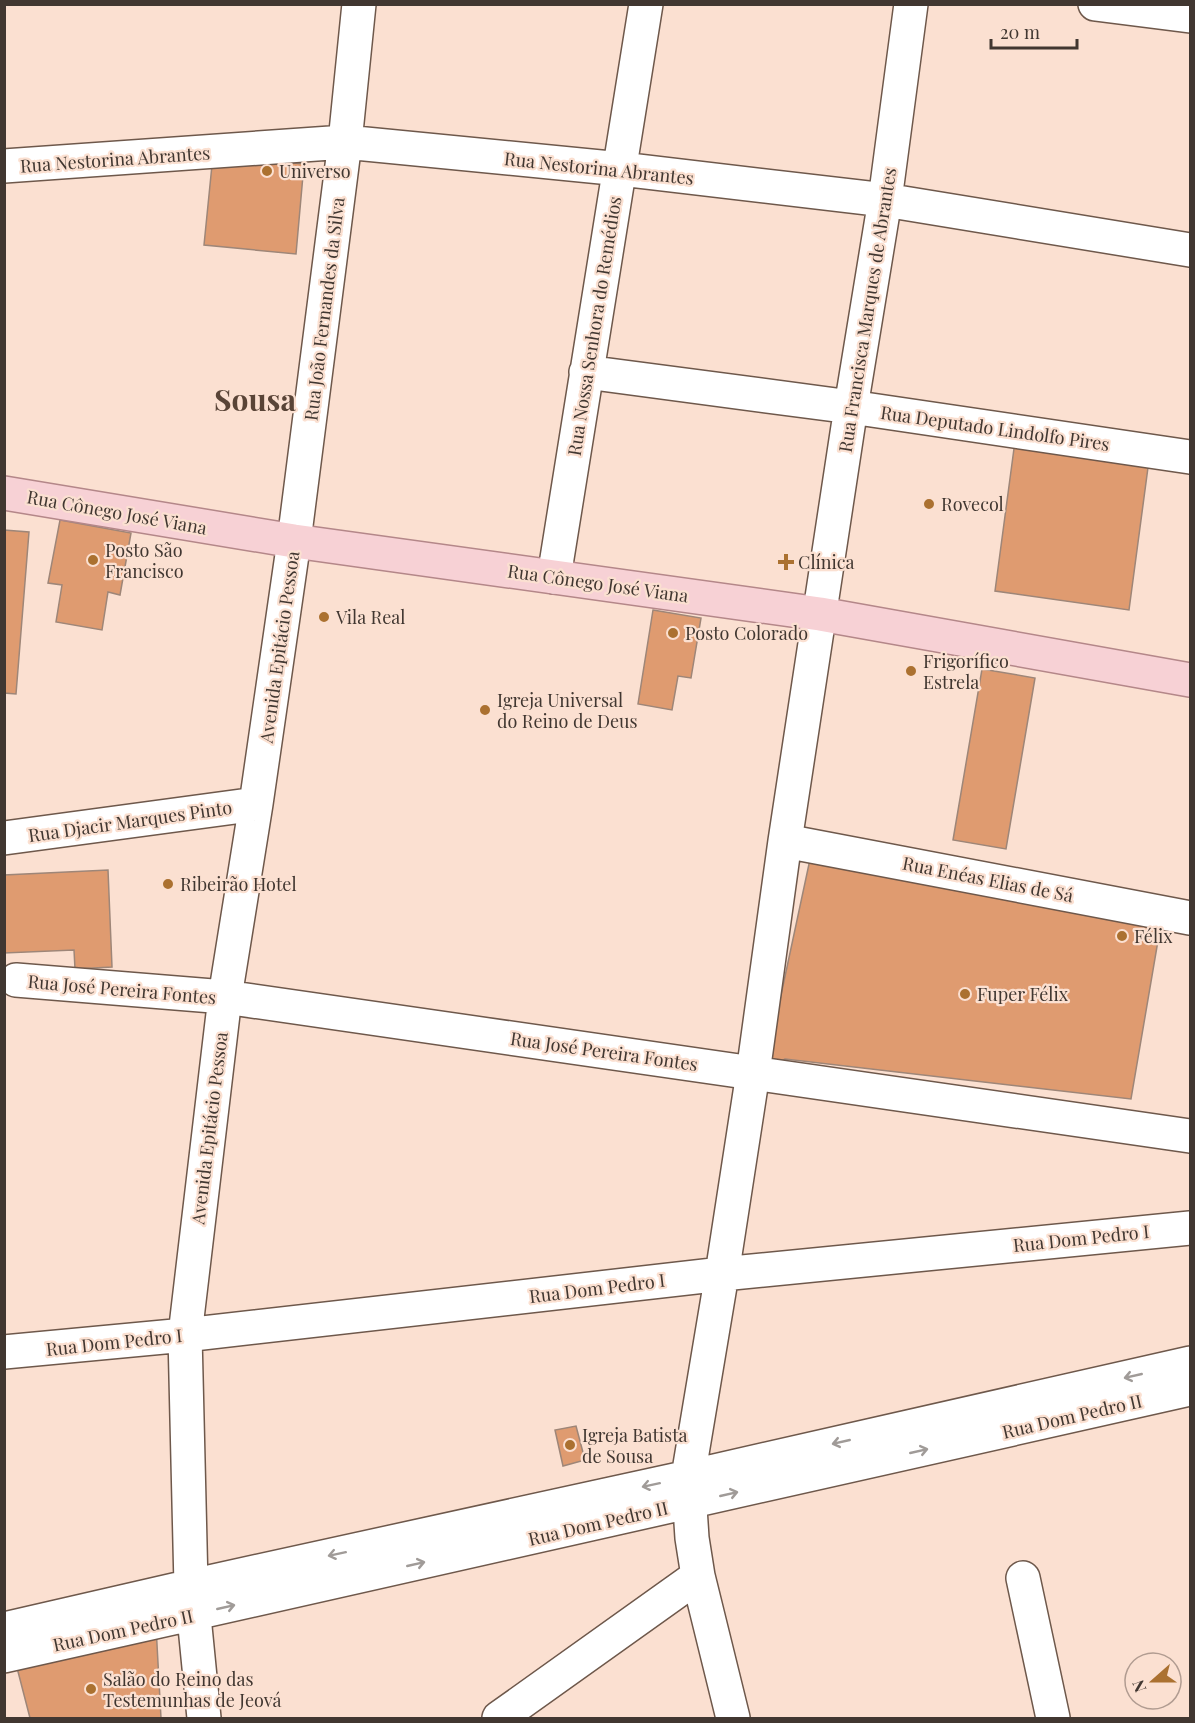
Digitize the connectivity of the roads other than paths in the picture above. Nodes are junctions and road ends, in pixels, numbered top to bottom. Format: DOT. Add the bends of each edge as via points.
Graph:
graph roads {
  1 [pos="359,4"];
  2 [pos="646,4"];
  3 [pos="911,4"];
  4 [pos="1095,4"];
  5 [pos="1191,16"];
  6 [pos="345,142"];
  7 [pos="4,166"];
  8 [pos="621,169"];
  9 [pos="885,200"];
  10 [pos="1191,250"];
  11 [pos="586,372"];
  12 [pos="851,407"];
  13 [pos="1191,457"];
  14 [pos="4,493"];
  15 [pos="294,541"];
  16 [pos="554,577"];
  17 [pos="820,614"];
  18 [pos="1191,680"];
  19 [pos="256,804"];
  20 [pos="4,838"];
  21 [pos="785,841"];
  22 [pos="1191,918"];
  23 [pos="16,980"];
  24 [pos="225,997"];
  25 [pos="753,1073"];
  26 [pos="1191,1136"];
  27 [pos="1191,1227"];
  28 [pos="722,1274"];
  29 [pos="185,1335"];
  30 [pos="4,1352"];
  31 [pos="1191,1363"];
  32 [pos="1191,1389"];
  33 [pos="688,1490"];
  34 [pos="698,1576"];
  35 [pos="1023,1578"];
  36 [pos="192,1600"];
  37 [pos="4,1629"];
  38 [pos="4,1656"];
  39 [pos="204,1719"];
  40 [pos="499,1719"];
  41 [pos="734,1719"];
  42 [pos="1053,1719"];
  1 -- 6 [label="street, Rua João Fernandes da Silva"];
  2 -- 8 [label="street, Rua Nossa Senhora do Remédios"];
  3 -- 9 [label="street, Rua Francisca Marques de Abrantes"];
  4 -- 5 [label="street"];
  6 -- 7 [label="street, Rua Nestorina Abrantes"];
  6 -- 8 [label="street, Rua Nestorina Abrantes"];
  6 -- 15 [label="street, Rua João Fernandes da Silva"];
  8 -- 9 [label="street, Rua Nestorina Abrantes"];
  8 -- 11 [label="street, Rua Nossa Senhora do Remédios"];
  9 -- 10 [label="street, Rua Nestorina Abrantes"];
  9 -- 12 [label="street, Rua Francisca Marques de Abrantes"];
  11 -- 12 [label="street, Rua Deputado Lindolfo Pires"];
  11 -- 16 [label="street, Rua Nossa Senhora do Remédios"];
  12 -- 13 [label="street, Rua Deputado Lindolfo Pires"];
  12 -- 17 [label="street, Rua Francisca Marques de Abrantes"];
  14 -- 15 [label="main road, Rua Cônego José Viana"];
  15 -- 16 [label="main road, Rua Cônego José Viana"];
  15 -- 19 [label="street, Avenida Epitácio Pessoa"];
  16 -- 17 [label="main road, Rua Cônego José Viana"];
  17 -- 18 [label="main road, Rua Cônego José Viana"];
  17 -- 21 [label="street, Rua Francisca Marques de Abrantes"];
  19 -- 20 [label="street, Rua Djacir Marques Pinto"];
  19 -- 24 [label="street, Avenida Epitácio Pessoa"];
  21 -- 22 [label="street, Rua Enéas Elias de Sá"];
  21 -- 25 [label="street, Rua Francisca Marques de Abrantes"];
  23 -- 24 [label="street, Rua José Pereira Fontes"];
  24 -- 25 [label="street, Rua José Pereira Fontes"];
  24 -- 29 [label="street, Avenida Epitácio Pessoa"];
  25 -- 26 [label="street, Rua José Pereira Fontes"];
  25 -- 28 [label="street, Rua Francisca Marques de Abrantes"];
  27 -- 28 [label="street, Rua Dom Pedro I"];
  28 -- 29 [label="street, Rua Dom Pedro I"];
  28 -- 33 [label="street, Rua Francisca Marques de Abrantes"];
  29 -- 30 [label="street, Rua Dom Pedro I"];
  29 -- 36 [label="street, Avenida Epitácio Pessoa"];
  31 -- 33 [label="street, Rua Dom Pedro II, one-way"];
  33 -- 32 [label="street, Rua Dom Pedro II, one-way"];
  33 -- 34 [label="street, Rua Francisca Marques de Abrantes"];
  33 -- 36 [label="street, Rua Dom Pedro II"];
  34 -- 40 [label="street"];
  34 -- 41 [label="street, Rua Francisca Marques de Abrantes"];
  35 -- 42 [label="street"];
  36 -- 37 [label="street, Rua Dom Pedro II"];
  36 -- 38 [label="street, Rua Dom Pedro II"];
  36 -- 39 [label="street, Avenida Epitácio Pessoa"];
}
